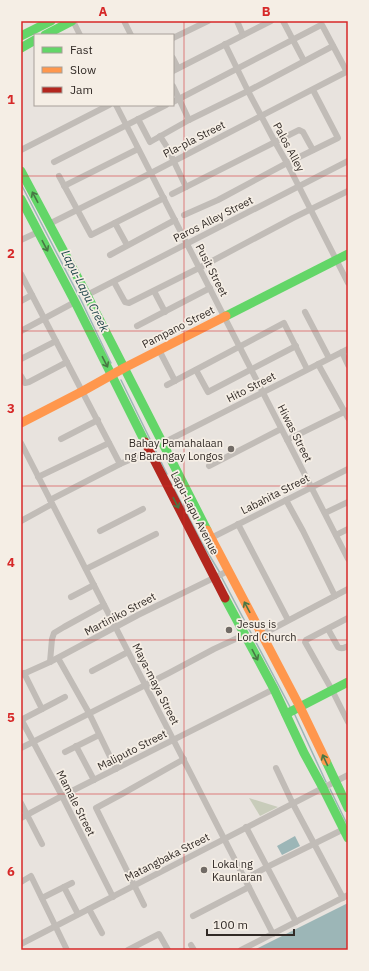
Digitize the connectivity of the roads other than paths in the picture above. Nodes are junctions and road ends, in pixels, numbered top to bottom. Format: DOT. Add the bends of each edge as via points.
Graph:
graph roads {
  1 [pos="73,21"];
  2 [pos="124,21"];
  3 [pos="208,21"];
  4 [pos="237,21"];
  5 [pos="271,21"];
  6 [pos="283,21"];
  7 [pos="49,22"];
  8 [pos="47,34"];
  9 [pos="80,34"];
  10 [pos="130,34"];
  11 [pos="243,35"];
  12 [pos="21,36"];
  13 [pos="174,38"];
  14 [pos="292,40"];
  15 [pos="34,41"];
  16 [pos="225,44"];
  17 [pos="333,46"];
  18 [pos="21,48"];
  19 [pos="304,61"];
  20 [pos="237,68"];
  21 [pos="176,70"];
  22 [pos="347,72"];
  23 [pos="313,90"];
  24 [pos="248,91"];
  25 [pos="176,100"];
  26 [pos="107,106"];
  27 [pos="116,106"];
  28 [pos="164,106"];
  29 [pos="261,116"];
  30 [pos="138,119"];
  31 [pos="189,120"];
  32 [pos="126,126"];
  33 [pos="160,136"];
  34 [pos="275,142"];
  35 [pos="138,149"];
  36 [pos="21,150"];
  37 [pos="313,150"];
  38 [pos="173,161"];
  39 [pos="348,161"];
  40 [pos="54,162"];
  41 [pos="287,163"];
  42 [pos="21,171"];
  43 [pos="151,173"];
  44 [pos="59,176"];
  45 [pos="64,186"];
  46 [pos="299,186"];
  47 [pos="186,187"];
  48 [pos="348,191"];
  49 [pos="172,194"];
  50 [pos="164,198"];
  51 [pos="21,199"];
  52 [pos="77,210"];
  53 [pos="310,210"];
  54 [pos="184,215"];
  55 [pos="175,220"];
  56 [pos="115,223"];
  57 [pos="49,224"];
  58 [pos="38,232"];
  59 [pos="21,240"];
  60 [pos="187,244"];
  61 [pos="127,246"];
  62 [pos="348,254"];
  63 [pos="110,255"];
  64 [pos="336,260"];
  65 [pos="199,268"];
  66 [pos="21,274"];
  67 [pos="114,282"];
  68 [pos="348,284"];
  69 [pos="210,288"];
  70 [pos="154,291"];
  71 [pos="32,295"];
  72 [pos="87,296"];
  73 [pos="21,301"];
  74 [pos="75,302"];
  75 [pos="165,312"];
  76 [pos="305,312"];
  77 [pos="224,317"];
  78 [pos="44,319"];
  79 [pos="137,326"];
  80 [pos="21,331"];
  81 [pos="56,341"];
  82 [pos="296,346"];
  83 [pos="240,347"];
  84 [pos="348,349"];
  85 [pos="159,350"];
  86 [pos="342,352"];
  87 [pos="329,358"];
  88 [pos="21,360"];
  89 [pos="67,362"];
  90 [pos="318,364"];
  91 [pos="348,365"];
  92 [pos="124,368"];
  93 [pos="251,369"];
  94 [pos="307,369"];
  95 [pos="196,370"];
  96 [pos="111,375"];
  97 [pos="21,376"];
  98 [pos="175,381"];
  99 [pos="167,385"];
  100 [pos="83,391"];
  101 [pos="263,392"];
  102 [pos="346,410"];
  103 [pos="348,418"];
  104 [pos="98,420"];
  105 [pos="21,423"];
  106 [pos="281,428"];
  107 [pos="61,439"];
  108 [pos="288,440"];
  109 [pos="21,443"];
  110 [pos="109,443"];
  111 [pos="163,443"];
  112 [pos="150,451"];
  113 [pos="120,464"];
  114 [pos="208,466"];
  115 [pos="348,469"];
  116 [pos="179,475"];
  117 [pos="38,477"];
  118 [pos="165,482"];
  119 [pos="311,487"];
  120 [pos="286,500"];
  121 [pos="51,502"];
  122 [pos="348,502"];
  123 [pos="143,509"];
  124 [pos="324,513"];
  125 [pos="21,521"];
  126 [pos="238,524"];
  127 [pos="348,528"];
  128 [pos="100,531"];
  129 [pos="156,534"];
  130 [pos="336,535"];
  131 [pos="211,538"];
  132 [pos="348,559"];
  133 [pos="86,569"];
  134 [pos="221,574"];
  135 [pos="94,585"];
  136 [pos="348,589"];
  137 [pos="335,596"];
  138 [pos="71,597"];
  139 [pos="104,605"];
  140 [pos="348,618"];
  141 [pos="288,620"];
  142 [pos="116,627"];
  143 [pos="328,629"];
  144 [pos="244,635"];
  145 [pos="262,635"];
  146 [pos="348,646"];
  147 [pos="128,652"];
  148 [pos="58,658"];
  149 [pos="50,662"];
  150 [pos="92,671"];
  151 [pos="23,674"];
  152 [pos="348,682"];
  153 [pos="145,685"];
  154 [pos="274,689"];
  155 [pos="332,690"];
  156 [pos="65,697"];
  157 [pos="300,708"];
  158 [pos="42,709"];
  159 [pos="89,714"];
  160 [pos="286,714"];
  161 [pos="21,720"];
  162 [pos="348,722"];
  163 [pos="99,735"];
  164 [pos="174,740"];
  165 [pos="33,742"];
  166 [pos="76,746"];
  167 [pos="21,748"];
  168 [pos="65,752"];
  169 [pos="184,759"];
  170 [pos="276,768"];
  171 [pos="116,769"];
  172 [pos="348,775"];
  173 [pos="94,780"];
  174 [pos="335,782"];
  175 [pos="323,788"];
  176 [pos="62,796"];
  177 [pos="21,803"];
  178 [pos="293,804"];
  179 [pos="348,808"];
  180 [pos="24,817"];
  181 [pos="246,828"];
  182 [pos="344,829"];
  183 [pos="348,838"];
  184 [pos="224,839"];
  185 [pos="314,843"];
  186 [pos="42,844"];
  187 [pos="267,867"];
  188 [pos="245,879"];
  189 [pos="21,882"];
  190 [pos="72,883"];
  191 [pos="134,886"];
  192 [pos="64,887"];
  193 [pos="249,887"];
  194 [pos="345,896"];
  195 [pos="113,897"];
  196 [pos="42,898"];
  197 [pos="144,905"];
  198 [pos="89,909"];
  199 [pos="78,914"];
  200 [pos="193,916"];
  201 [pos="296,922"];
  202 [pos="56,926"];
  203 [pos="102,933"];
  204 [pos="273,934"];
  205 [pos="21,943"];
  206 [pos="138,948"];
  207 [pos="25,950"];
  208 [pos="68,950"];
  209 [pos="128,950"];
  210 [pos="168,950"];
  211 [pos="241,950"];
  1 -- 8 [label="main road"];
  1 -- 9 [label="street"];
  2 -- 10 [label="street"];
  3 -- 13 [label="street"];
  4 -- 11 [label="street"];
  5 -- 11 [label="street"];
  6 -- 14 [label="street"];
  7 -- 12 [label="main road"];
  11 -- 16 [label="street"];
  14 -- 17 [label="street" via="322,25"];
  14 -- 19 [label="street"];
  14 -- 20 [label="street"];
  15 -- 18 [label="main road"];
  16 -- 20 [label="street, Palos Alley"];
  16 -- 21 [label="street"];
  17 -- 19 [label="street"];
  17 -- 22 [label="street"];
  19 -- 24 [label="street"];
  20 -- 24 [label="street, Palos Alley"];
  20 -- 25 [label="street"];
  22 -- 23 [label="street, Pla-pla Street"];
  23 -- 29 [label="street, Pla-pla Street"];
  23 -- 37 [label="street" via="338,138"];
  24 -- 29 [label="street, Palos Alley"];
  24 -- 31 [label="street"];
  25 -- 31 [label="street"];
  26 -- 36 [label="street"];
  27 -- 32 [label="street, Pusit Street"];
  28 -- 30 [label="street"];
  29 -- 34 [label="street, Palos Alley"];
  29 -- 38 [label="street, Pla-pla Street"];
  30 -- 32 [label="street"];
  30 -- 33 [label="street" via="150,142"];
  31 -- 33 [label="street"];
  32 -- 35 [label="street, Pusit Street"];
  32 -- 40 [label="street"];
  33 -- 38 [label="street"];
  34 -- 37 [label="street" via="301,130"];
  34 -- 41 [label="street, Palos Alley"];
  34 -- 47 [label="street"];
  35 -- 43 [label="street, Pusit Street"];
  35 -- 45 [label="street"];
  37 -- 41 [label="street"];
  38 -- 43 [label="street, Pla-pla Street"];
  38 -- 47 [label="street"];
  39 -- 46 [label="street, Paros Alley Street"];
  41 -- 46 [label="street, Palos Alley"];
  41 -- 54 [label="street"];
  57 -- 42 [label="main road, Lapu-Lapu Avenue, one-way"];
  43 -- 50 [label="street, Pusit Street"];
  43 -- 52 [label="street, Pla-pla Street"];
  44 -- 45 [label="street"];
  45 -- 52 [label="street"];
  46 -- 53 [label="street, Palos Alley"];
  46 -- 60 [label="street, Paros Alley Street"];
  47 -- 49 [label="street"];
  48 -- 53 [label="street"];
  50 -- 55 [label="street, Pusit Street"];
  50 -- 56 [label="street"];
  51 -- 58 [label="main road, Lapu-Lapu Avenue"];
  52 -- 56 [label="street" via="91,235"];
  52 -- 57 [label="street, Pla-pla Street"];
  53 -- 64 [label="street, Palos Alley"];
  53 -- 65 [label="street"];
  55 -- 60 [label="street, Pusit Street"];
  55 -- 61 [label="street"];
  56 -- 61 [label="street"];
  57 -- 72 [label="main road, Lapu-Lapu Avenue"];
  58 -- 59 [label="street"];
  58 -- 74 [label="main road, Lapu-Lapu Avenue, one-way"];
  60 -- 65 [label="street, Pusit Street"];
  60 -- 67 [label="street, Paros Alley Street"];
  61 -- 63 [label="street"];
  62 -- 64 [label="main road, Pampano Street"];
  64 -- 68 [label="street, Palos Alley"];
  64 -- 77 [label="main road, Pampano Street"];
  65 -- 69 [label="street, Pusit Street"];
  65 -- 70 [label="street"];
  66 -- 71 [label="street"];
  67 -- 70 [label="street" via="127,303"];
  67 -- 72 [label="street, Paros Alley Street"];
  69 -- 75 [label="street"];
  69 -- 77 [label="street, Pusit Street"];
  70 -- 75 [label="street"];
  71 -- 73 [label="street"];
  71 -- 78 [label="street"];
  72 -- 92 [label="main road, Lapu-Lapu Avenue"];
  74 -- 78 [label="street"];
  74 -- 96 [label="main road, Lapu-Lapu Avenue, one-way"];
  75 -- 79 [label="street"];
  76 -- 87 [label="street"];
  77 -- 83 [label="street, Hiwas Street"];
  77 -- 85 [label="main road, Pampano Street"];
  78 -- 80 [label="street"];
  78 -- 81 [label="street"];
  81 -- 88 [label="street"];
  81 -- 89 [label="street"];
  82 -- 83 [label="street" via="284,324"];
  82 -- 93 [label="street"];
  82 -- 94 [label="street"];
  83 -- 93 [label="street, Hiwas Street"];
  83 -- 95 [label="street"];
  84 -- 86 [label="street, Hito Street"];
  85 -- 92 [label="main road, Pampano Street"];
  85 -- 98 [label="street"];
  86 -- 87 [label="street, Hito Street"];
  86 -- 91 [label="street"];
  87 -- 90 [label="street, Hito Street"];
  89 -- 97 [label="street" via="29,382 25,383"];
  89 -- 100 [label="street"];
  90 -- 94 [label="street, Hito Street"];
  90 -- 102 [label="street"];
  92 -- 96 [label="main road, Pampano Street"];
  92 -- 111 [label="main road, Lapu-Lapu Avenue"];
  93 -- 95 [label="street" via="208,392"];
  93 -- 101 [label="street, Hiwas Street"];
  94 -- 101 [label="street, Hito Street"];
  95 -- 98 [label="street"];
  96 -- 100 [label="main road, Pampano Street"];
  96 -- 112 [label="main road, Lapu-Lapu Avenue"];
  98 -- 99 [label="street"];
  100 -- 104 [label="street"];
  100 -- 105 [label="main road, Pampano Street"];
  101 -- 106 [label="street, Hiwas Street"];
  101 -- 111 [label="street, Hito Street"];
  102 -- 103 [label="street"];
  102 -- 108 [label="street"];
  104 -- 107 [label="street"];
  104 -- 110 [label="street"];
  106 -- 108 [label="street, Hiwas Street"];
  106 -- 114 [label="street"];
  108 -- 119 [label="street, Hiwas Street"];
  109 -- 117 [label="street, Maya-maya Street"];
  110 -- 113 [label="street"];
  110 -- 117 [label="street"];
  111 -- 116 [label="main road, Lapu-Lapu Avenue"];
  112 -- 113 [label="street"];
  112 -- 118 [label="main road, Lapu-Lapu Avenue"];
  113 -- 121 [label="street"];
  115 -- 119 [label="street, Labahita Street"];
  116 -- 118 [label="main road"];
  116 -- 131 [label="main road, Lapu-Lapu Avenue"];
  117 -- 121 [label="street, Maya-maya Street"];
  118 -- 134 [label="main road, Lapu-Lapu Avenue, one-way"];
  119 -- 120 [label="street, Labahita Street"];
  119 -- 124 [label="street, Hiwas Street"];
  120 -- 126 [label="street, Labahita Street"];
  120 -- 137 [label="street"];
  121 -- 125 [label="street"];
  121 -- 133 [label="street, Maya-maya Street"];
  122 -- 124 [label="street"];
  123 -- 128 [label="street"];
  124 -- 130 [label="street, Hiwas Street"];
  126 -- 131 [label="street, Labahita Street"];
  126 -- 141 [label="street"];
  127 -- 130 [label="street"];
  129 -- 133 [label="street"];
  130 -- 132 [label="street, Hiwas Street"];
  131 -- 134 [label="main road, Lapu-Lapu Avenue"];
  133 -- 135 [label="street, Maya-maya Street"];
  134 -- 142 [label="street, Martiniko Street"];
  134 -- 144 [label="main road, Lapu-Lapu Avenue"];
  145 -- 134 [label="main road, Lapu-Lapu Avenue, one-way"];
  135 -- 138 [label="street"];
  135 -- 139 [label="street, Maya-maya Street"];
  136 -- 137 [label="street"];
  137 -- 141 [label="street"];
  139 -- 142 [label="street, Maya-maya Street"];
  139 -- 149 [label="street" via="54,633"];
  140 -- 143 [label="street"];
  141 -- 145 [label="street"];
  142 -- 147 [label="street, Maya-maya Street"];
  142 -- 148 [label="street, Martiniko Street"];
  143 -- 146 [label="street" via="338,647"];
  143 -- 155 [label="street" via="305,642"];
  144 -- 153 [label="street"];
  144 -- 154 [label="main road, Lapu-Lapu Avenue, one-way"];
  145 -- 157 [label="main road, Lapu-Lapu Avenue"];
  147 -- 150 [label="street"];
  147 -- 153 [label="street, Maya-maya Street"];
  148 -- 149 [label="street, Martiniko Street"];
  148 -- 159 [label="street"];
  149 -- 151 [label="street, Martiniko Street"];
  151 -- 158 [label="street"];
  152 -- 155 [label="main road"];
  153 -- 159 [label="street"];
  153 -- 164 [label="street, Maya-maya Street"];
  154 -- 160 [label="main road, Lapu-Lapu Avenue"];
  154 -- 164 [label="street, Maliputo Street"];
  155 -- 157 [label="main road"];
  155 -- 162 [label="street"];
  156 -- 158 [label="street"];
  157 -- 160 [label="main road"];
  174 -- 157 [label="main road, Lapu-Lapu Avenue, one-way"];
  158 -- 161 [label="street"];
  159 -- 163 [label="street"];
  159 -- 165 [label="street"];
  160 -- 175 [label="main road, Lapu-Lapu Avenue"];
  161 -- 165 [label="street, Mamale Street"];
  163 -- 166 [label="street"];
  163 -- 171 [label="street"];
  164 -- 169 [label="street, Maya-maya Street"];
  164 -- 171 [label="street, Maliputo Street"];
  165 -- 167 [label="street"];
  165 -- 176 [label="street, Mamale Street"];
  166 -- 168 [label="street"];
  166 -- 173 [label="street"];
  169 -- 184 [label="street, Maya-maya Street"];
  169 -- 191 [label="street" via="96,808"];
  170 -- 178 [label="street"];
  171 -- 173 [label="street, Maliputo Street"];
  172 -- 174 [label="street, Matangbaka Street"];
  173 -- 176 [label="street, Maliputo Street"];
  174 -- 175 [label="street, Matangbaka Street"];
  174 -- 179 [label="main road, Lapu-Lapu Avenue"];
  175 -- 178 [label="street, Matangbaka Street"];
  175 -- 182 [label="main road, Lapu-Lapu Avenue"];
  176 -- 180 [label="street, Maliputo Street"];
  176 -- 195 [label="street, Mamale Street"];
  177 -- 180 [label="street"];
  178 -- 181 [label="street, Matangbaka Street"];
  178 -- 185 [label="street"];
  180 -- 186 [label="street"];
  181 -- 184 [label="street, Matangbaka Street"];
  181 -- 187 [label="street"];
  182 -- 183 [label="main road, Lapu-Lapu Avenue"];
  182 -- 185 [label="street"];
  184 -- 188 [label="street, Maya-maya Street"];
  184 -- 191 [label="street, Matangbaka Street"];
  185 -- 187 [label="street"];
  185 -- 194 [label="street"];
  187 -- 188 [label="street"];
  187 -- 201 [label="street"];
  188 -- 193 [label="street, Maya-maya Street"];
  189 -- 196 [label="street" via="31,876"];
  190 -- 192 [label="street"];
  191 -- 195 [label="street, Matangbaka Street"];
  191 -- 197 [label="street"];
  192 -- 196 [label="street"];
  192 -- 199 [label="street"];
  193 -- 200 [label="street"];
  193 -- 204 [label="street, Maya-maya Street"];
  194 -- 201 [label="street"];
  195 -- 198 [label="street, Matangbaka Street"];
  196 -- 202 [label="street"];
  198 -- 199 [label="street, Matangbaka Street"];
  198 -- 203 [label="street"];
  199 -- 202 [label="street, Matangbaka Street"];
  201 -- 204 [label="street"];
  202 -- 205 [label="street, Matangbaka Street"];
  202 -- 208 [label="street"];
  204 -- 211 [label="street"];
  205 -- 207 [label="street"];
  206 -- 209 [label="street"];
  206 -- 210 [label="street" via="160,934"];
}
